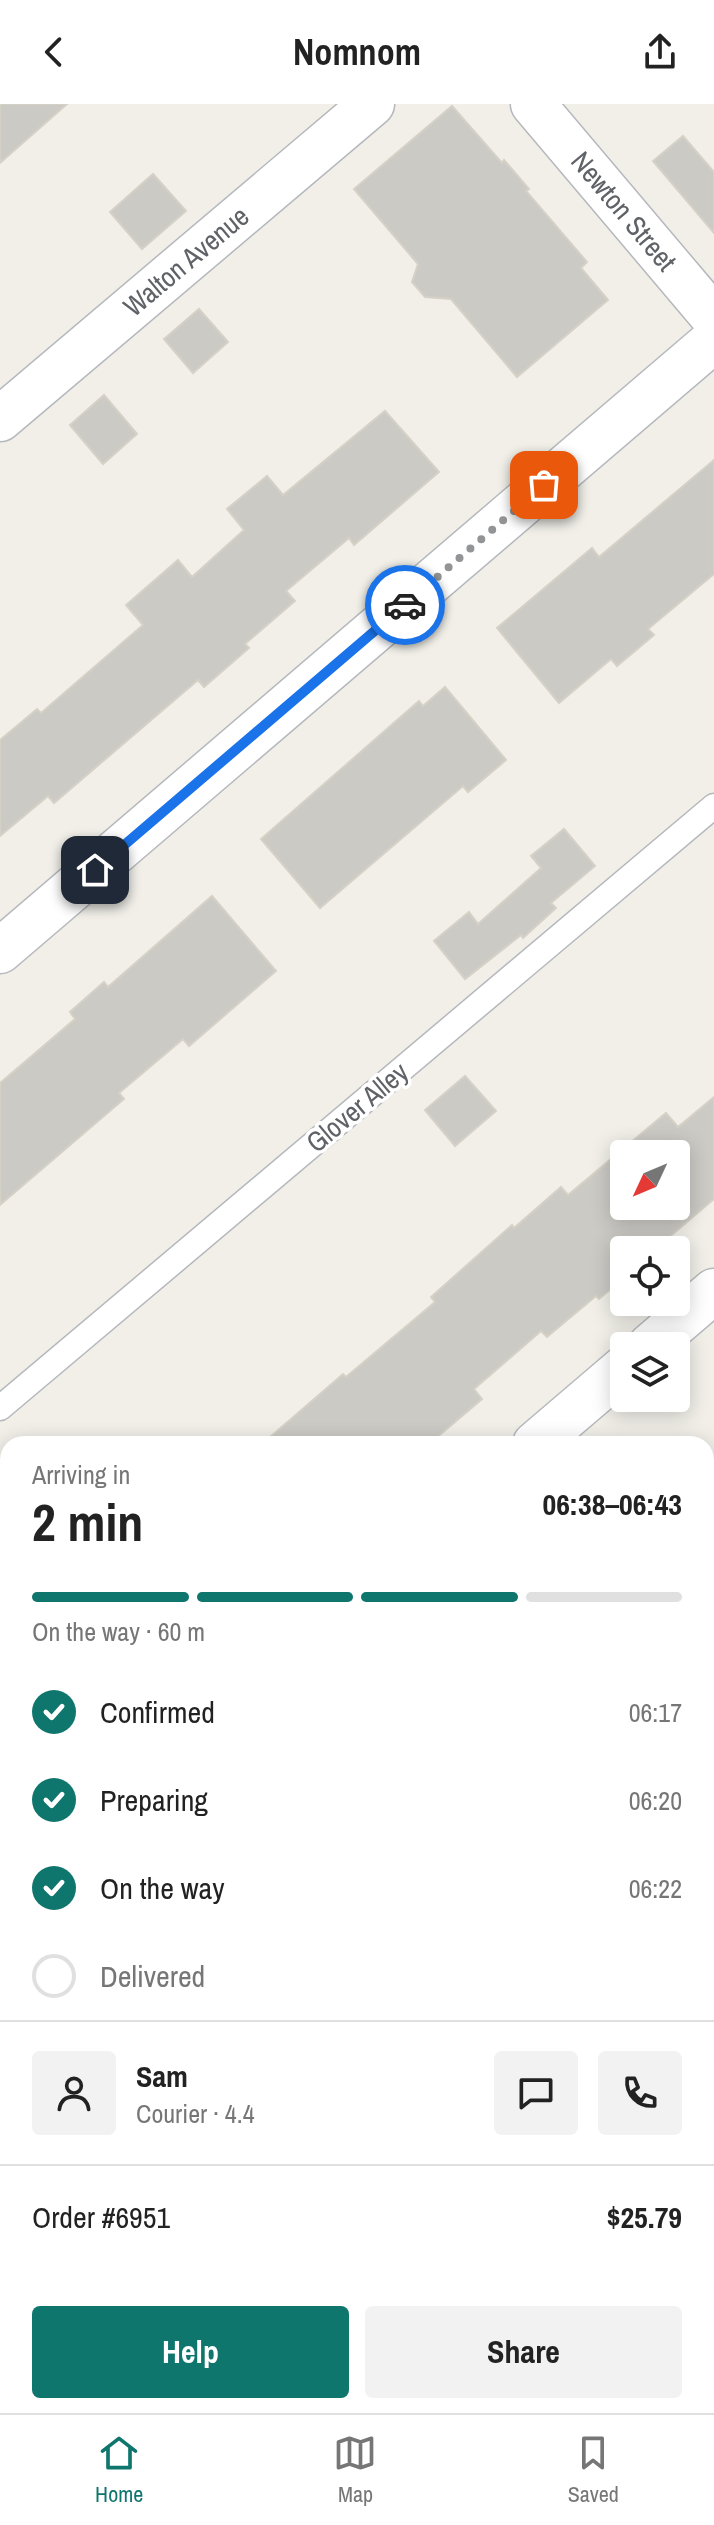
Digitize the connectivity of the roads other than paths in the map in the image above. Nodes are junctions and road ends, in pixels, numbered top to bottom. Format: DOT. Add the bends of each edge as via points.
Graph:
graph roads {
  1 [pos="372,104"];
  2 [pos="533,104"];
  3 [pos="714,318"];
  4 [pos="714,340"];
  5 [pos="0,419"];
  6 [pos="714,806"];
  7 [pos="0,951"];
  8 [pos="711,1301"];
  9 [pos="669,1332"];
  10 [pos="610,1380"];
  11 [pos="0,1408"];
  12 [pos="544,1436"];
  1 -- 5 [label="street, Walton Avenue"];
  2 -- 3 [label="street, Newton Street"];
  4 -- 7 [label="street"];
  6 -- 11 [label="lane, Glover Alley"];
  8 -- 9 [label="street"];
  10 -- 12 [label="street"];
}
